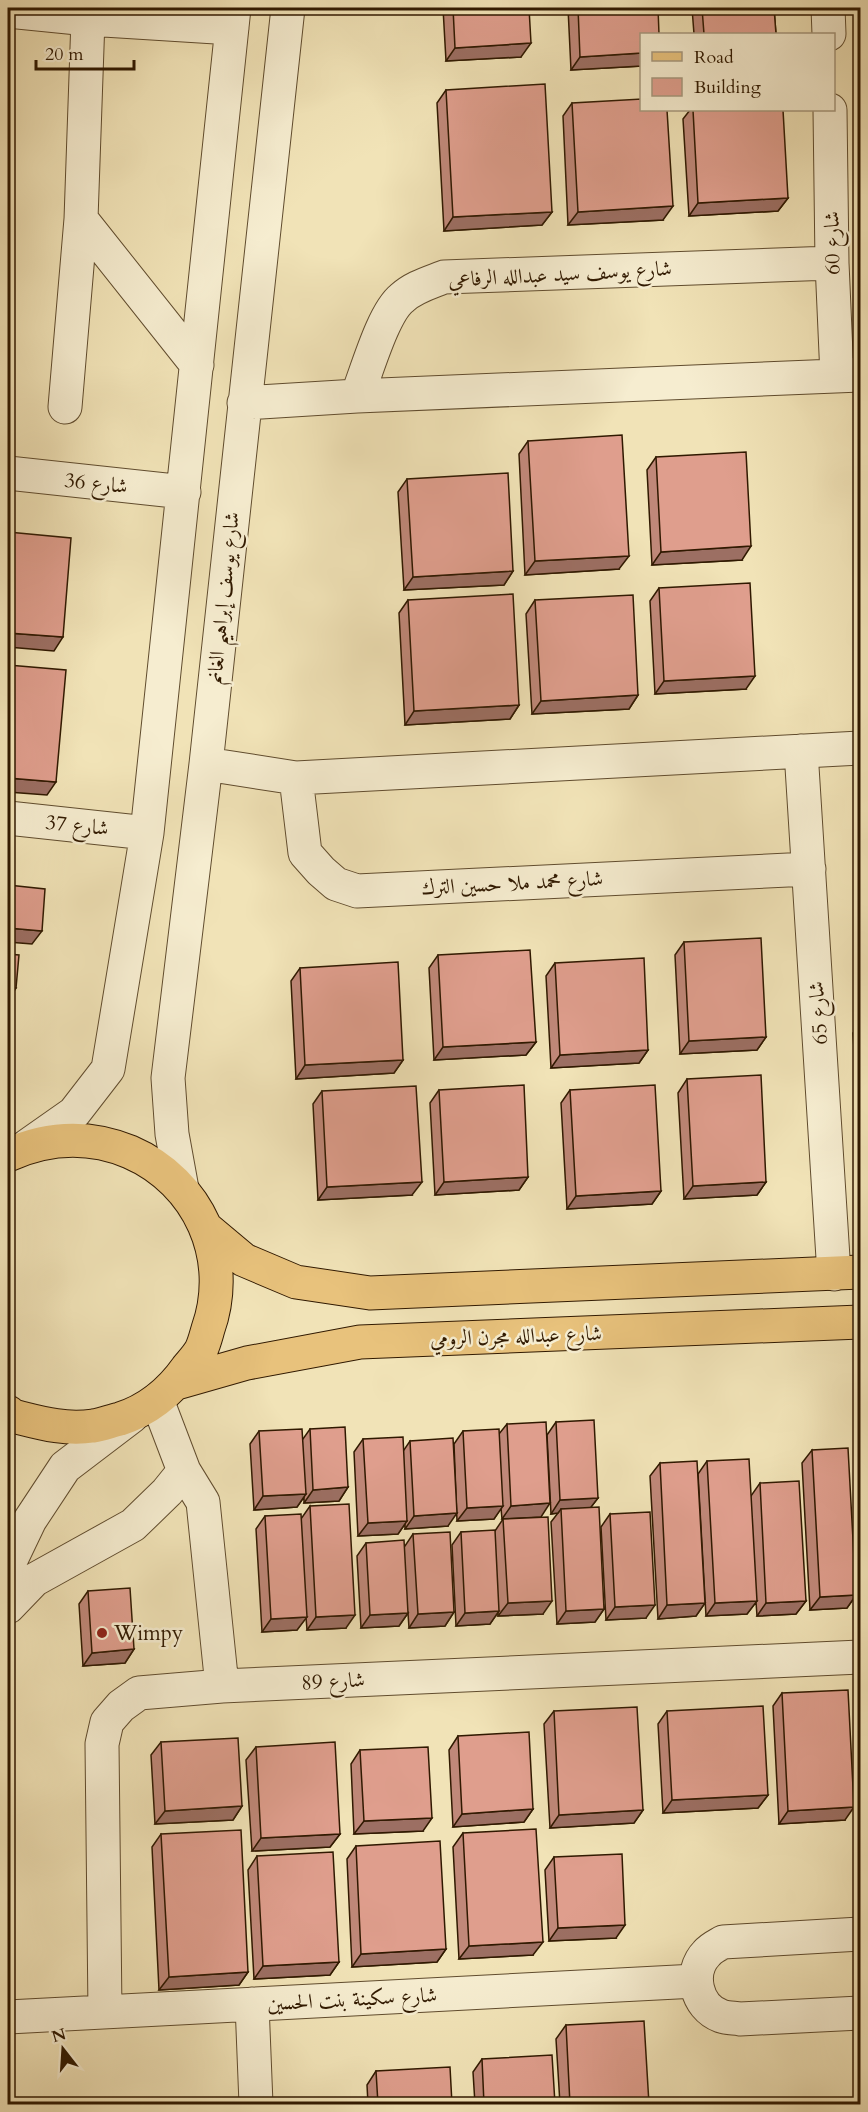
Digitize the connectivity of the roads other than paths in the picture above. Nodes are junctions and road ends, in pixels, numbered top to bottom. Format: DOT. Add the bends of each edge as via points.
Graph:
graph roads {
  1 [pos="288,8"];
  2 [pos="828,8"];
  3 [pos="8,10"];
  4 [pos="233,18"];
  5 [pos="88,19"];
  6 [pos="828,33"];
  7 [pos="830,111"];
  8 [pos="81,219"];
  9 [pos="832,262"];
  10 [pos="197,365"];
  11 [pos="849,375"];
  12 [pos="357,396"];
  13 [pos="244,403"];
  14 [pos="66,407"];
  15 [pos="8,473"];
  16 [pos="184,492"];
  17 [pos="861,748"];
  18 [pos="801,752"];
  19 [pos="206,764"];
  20 [pos="296,778"];
  21 [pos="8,818"];
  22 [pos="147,833"];
  23 [pos="809,869"];
  24 [pos="17,1150"];
  25 [pos="182,1189"];
  26 [pos="207,1229"];
  27 [pos="847,1273"];
  28 [pos="861,1322"];
  29 [pos="156,1399"];
  30 [pos="8,1412"];
  31 [pos="184,1471"];
  32 [pos="8,1572"];
  33 [pos="8,1607"];
  34 [pos="861,1657"];
  35 [pos="222,1686"];
  36 [pos="861,1934"];
  37 [pos="696,1981"];
  38 [pos="252,2004"];
  39 [pos="105,2012"];
  40 [pos="861,2013"];
  41 [pos="8,2017"];
  42 [pos="256,2104"];
  1 -- 13 [label="street, شارع يوسف إبراهيم الغانم"];
  2 -- 6 [label="street"];
  3 -- 5 [label="street"];
  4 -- 5 [label="street"];
  4 -- 10 [label="street"];
  5 -- 8 [label="street"];
  7 -- 9 [label="street, شارع 60"];
  8 -- 10 [label="street"];
  8 -- 14 [label="street"];
  9 -- 11 [label="street, شارع 60"];
  9 -- 12 [label="street, شارع يوسف سيد عبدالله الرفاعي" via="444,277 419,286 390,310"];
  10 -- 16 [label="street"];
  11 -- 12 [label="street"];
  12 -- 13 [label="street"];
  13 -- 19 [label="street, شارع يوسف إبراهيم الغانم"];
  15 -- 16 [label="street, شارع 36"];
  16 -- 22 [label="street"];
  17 -- 18 [label="street"];
  18 -- 20 [label="street"];
  18 -- 23 [label="street, شارع 65"];
  19 -- 20 [label="street"];
  19 -- 25 [label="street, شارع يوسف إبراهيم الغانم" via="168,1078 172,1134"];
  20 -- 23 [label="street, شارع محمد ملا حسين الترك" via="305,853 336,884 357,891"];
  21 -- 22 [label="street, شارع 37"];
  22 -- 24 [label="street" via="108,1069 74,1113"];
  23 -- 27 [label="street, شارع 65"];
  24 -- 25 [label="main road" via="69,1139 111,1144 150,1161"];
  25 -- 26 [label="main road"];
  26 -- 27 [label="main road" via="244,1260 296,1282 370,1293"];
  26 -- 29 [label="main road" via="217,1270 215,1311 201,1349"];
  28 -- 29 [label="main road, شارع عبدالله مجرن الرومي" via="360,1342 247,1363"];
  29 -- 30 [label="main road, شارع عبدالله مجرن الرومي" via="95,1426 53,1427"];
  29 -- 31 [label="street"];
  29 -- 32 [label="street" via="65,1467 30,1520"];
  31 -- 33 [label="street" via="133,1526 34,1580"];
  31 -- 35 [label="street" via="203,1502"];
  34 -- 35 [label="street, شارع 89"];
  35 -- 39 [label="street, شارع 89" via="140,1694 121,1706 107,1722 102,1744"];
  36 -- 37 [label="street" via="723,1942 707,1952"];
  37 -- 38 [label="street, شارع سكينة بنت الحسين"];
  37 -- 40 [label="street" via="698,1994 707,2007 721,2016 740,2019"];
  38 -- 39 [label="street, شارع سكينة بنت الحسين"];
  38 -- 42 [label="street"];
  39 -- 41 [label="street, شارع سكينة بنت الحسين"];
}
